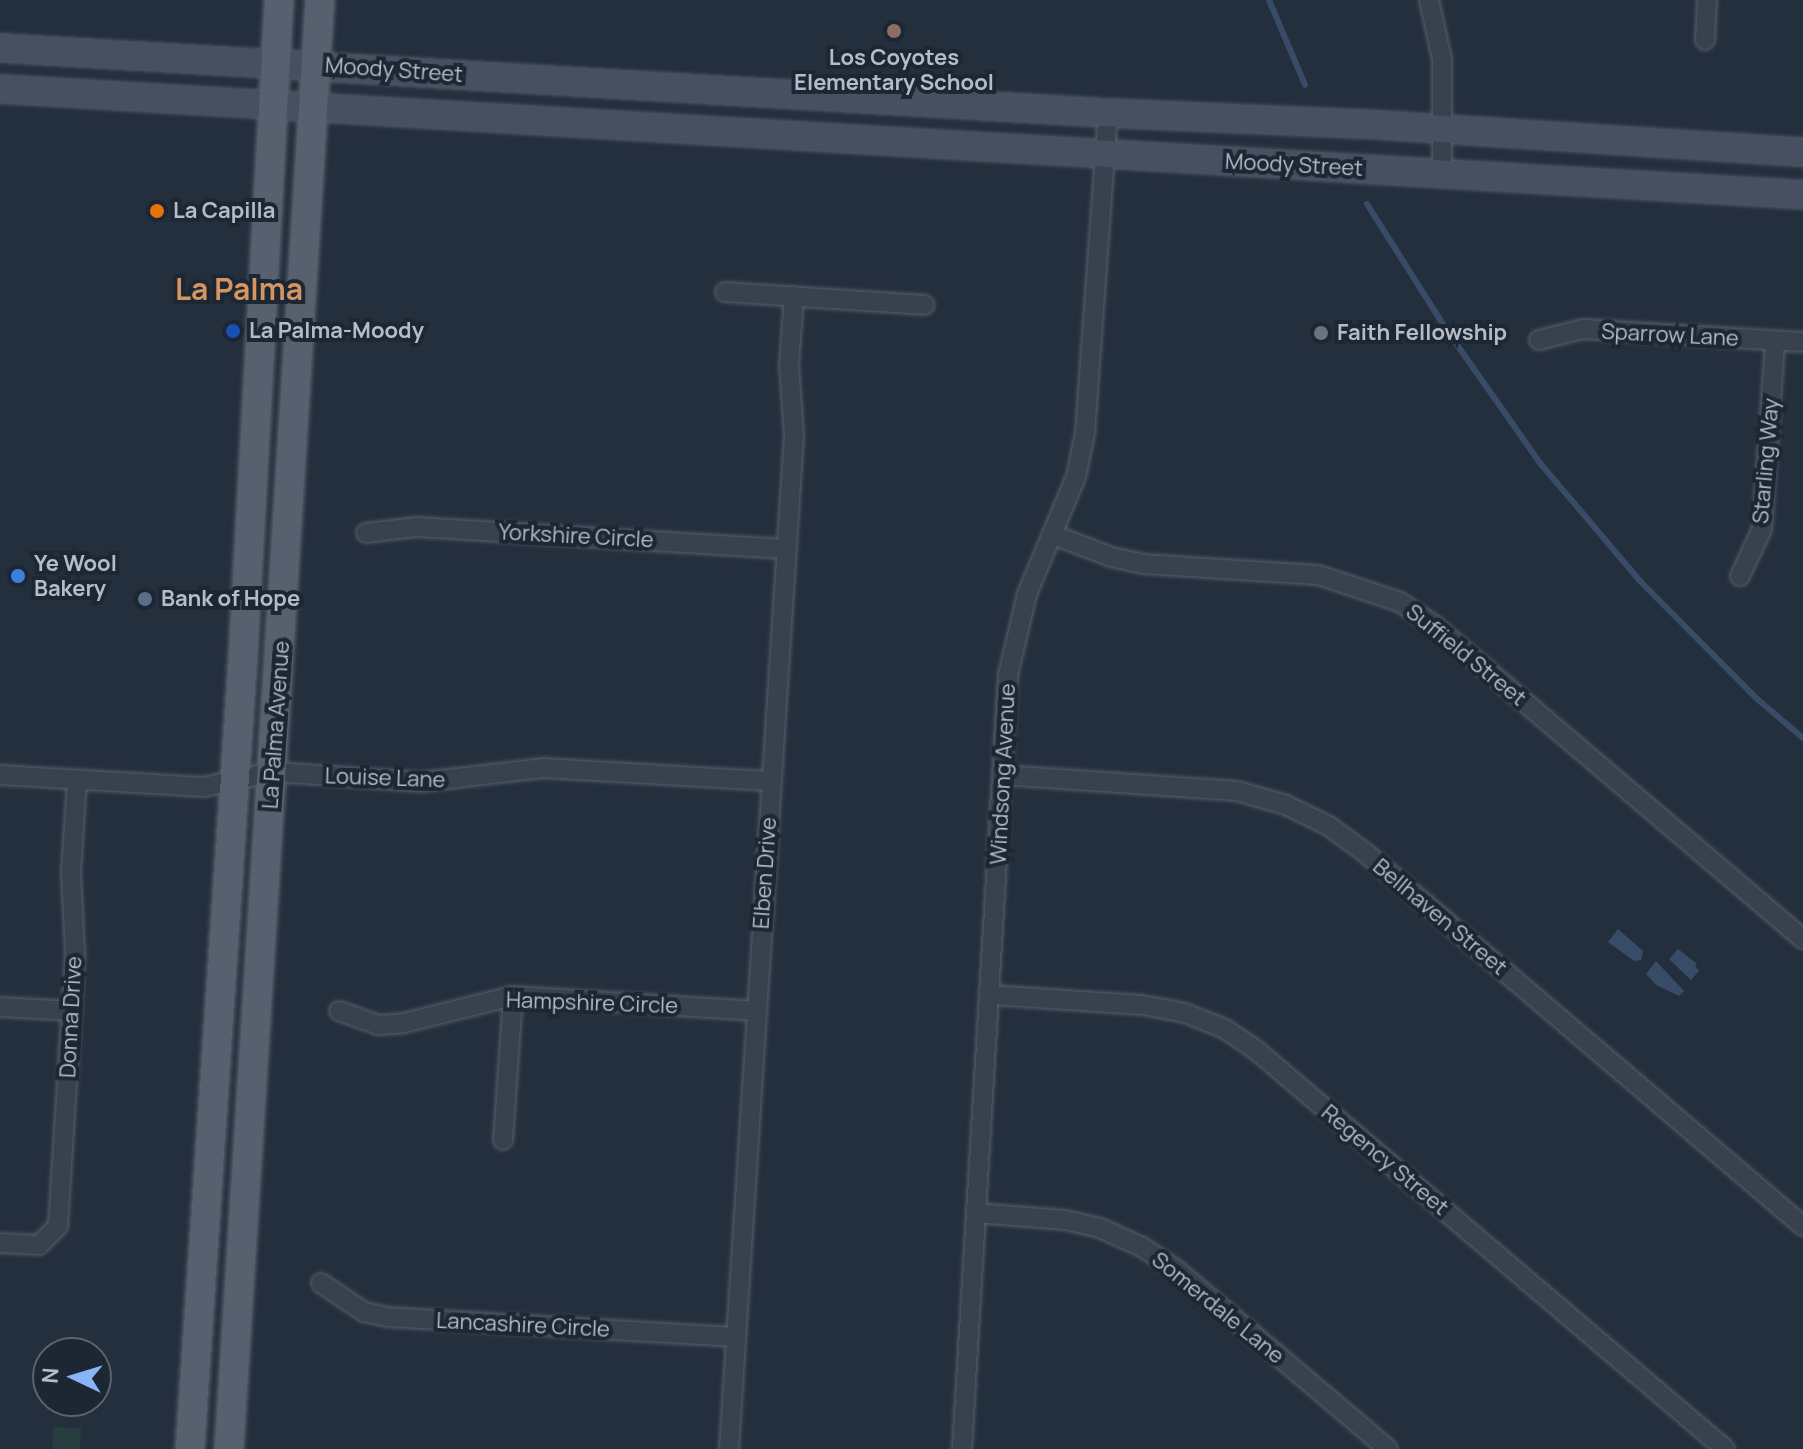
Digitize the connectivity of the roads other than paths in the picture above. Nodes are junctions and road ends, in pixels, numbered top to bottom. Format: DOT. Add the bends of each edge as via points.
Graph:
graph roads {
  1 [pos="279,0"];
  2 [pos="320,0"];
  3 [pos="1429,0"];
  4 [pos="1707,0"];
  5 [pos="1705,40"];
  6 [pos="0,48"];
  7 [pos="276,62"];
  8 [pos="316,64"];
  9 [pos="0,89"];
  10 [pos="788,94"];
  11 [pos="273,103"];
  12 [pos="313,106"];
  13 [pos="1108,113"];
  14 [pos="1445,129"];
  15 [pos="786,134"];
  16 [pos="1803,152"];
  17 [pos="1105,154"];
  18 [pos="1442,173"];
  19 [pos="1803,195"];
  20 [pos="725,292"];
  21 [pos="794,296"];
  22 [pos="925,305"];
  23 [pos="1539,340"];
  24 [pos="1775,341"];
  25 [pos="1803,342"];
  26 [pos="366,533"];
  27 [pos="1054,535"];
  28 [pos="249,544"];
  29 [pos="287,548"];
  30 [pos="786,549"];
  31 [pos="1740,576"];
  32 [pos="273,772"];
  33 [pos="0,775"];
  34 [pos="1002,775"];
  35 [pos="77,780"];
  36 [pos="235,780"];
  37 [pos="771,781"];
  38 [pos="1803,939"];
  39 [pos="991,995"];
  40 [pos="513,996"];
  41 [pos="0,1007"];
  42 [pos="72,1011"];
  43 [pos="339,1011"];
  44 [pos="755,1011"];
  45 [pos="503,1140"];
  46 [pos="976,1213"];
  47 [pos="1803,1226"];
  48 [pos="0,1243"];
  49 [pos="321,1283"];
  50 [pos="735,1337"];
  51 [pos="190,1449"];
  52 [pos="229,1449"];
  53 [pos="729,1449"];
  54 [pos="962,1449"];
  55 [pos="1388,1449"];
  56 [pos="1725,1449"];
  1 -- 7 [label="main road, La Palma Avenue"];
  2 -- 8 [label="main road, La Palma Avenue"];
  3 -- 14 [label="street" via="1442,59"];
  4 -- 5 [label="street"];
  6 -- 7 [label="main road, Moody Street"];
  7 -- 8 [label="main road, Moody Street"];
  7 -- 11 [label="main road, La Palma Avenue"];
  8 -- 10 [label="main road, Moody Street"];
  8 -- 12 [label="main road, La Palma Avenue"];
  9 -- 11 [label="main road, Moody Street"];
  10 -- 13 [label="main road, Moody Street"];
  10 -- 15 [label="main road"];
  11 -- 12 [label="main road, Moody Street"];
  11 -- 28 [label="main road, La Palma Avenue"];
  12 -- 15 [label="main road, Moody Street"];
  12 -- 29 [label="main road, La Palma Avenue"];
  13 -- 14 [label="main road, Moody Street"];
  13 -- 17 [label="street, Windsong Avenue"];
  14 -- 16 [label="main road, Moody Street"];
  14 -- 18 [label="street"];
  15 -- 17 [label="main road, Moody Street"];
  17 -- 18 [label="main road, Moody Street"];
  17 -- 27 [label="street, Windsong Avenue" via="1085,433 1076,477"];
  18 -- 19 [label="main road, Moody Street"];
  20 -- 21 [label="street"];
  21 -- 22 [label="street"];
  21 -- 30 [label="street, Elben Drive" via="789,366 794,435"];
  23 -- 24 [label="street, Sparrow Lane" via="1583,329"];
  24 -- 25 [label="street, Sparrow Lane"];
  24 -- 31 [label="street, Starling Way" via="1762,529"];
  26 -- 30 [label="street, Yorkshire Circle" via="416,527"];
  27 -- 34 [label="street, Windsong Avenue" via="1015,635"];
  27 -- 38 [label="street, Suffield Street" via="1143,564 1318,575 1400,602 1434,625"];
  28 -- 29 [label="main road"];
  28 -- 36 [label="main road, La Palma Avenue"];
  29 -- 32 [label="main road, La Palma Avenue"];
  30 -- 37 [label="street, Elben Drive"];
  32 -- 36 [label="street, Louise Lane"];
  32 -- 37 [label="street, Louise Lane" via="422,782 543,768"];
  32 -- 52 [label="main road, La Palma Avenue"];
  33 -- 35 [label="street, Louise Lane"];
  34 -- 39 [label="street, Windsong Avenue"];
  34 -- 47 [label="street, Bellhaven Street" via="1237,791 1286,805 1329,826"];
  35 -- 36 [label="street, Louise Lane" via="204,787"];
  35 -- 42 [label="street, Donna Drive" via="71,872"];
  36 -- 51 [label="main road, La Palma Avenue"];
  37 -- 44 [label="street, Elben Drive"];
  39 -- 46 [label="street, Windsong Avenue"];
  39 -- 56 [label="street, Regency Street" via="1142,1005 1185,1013 1225,1029"];
  40 -- 43 [label="street, Hampshire Circle" via="404,1023 378,1025"];
  40 -- 44 [label="street, Hampshire Circle"];
  40 -- 45 [label="street"];
  41 -- 42 [label="street"];
  42 -- 48 [label="street, Donna Drive" via="58,1226 39,1245"];
  44 -- 50 [label="street, Elben Drive"];
  46 -- 54 [label="street, Windsong Avenue"];
  46 -- 55 [label="street, Somerdale Lane" via="1065,1220 1100,1228 1142,1247 1178,1271"];
  49 -- 50 [label="street, Lancashire Circle" via="364,1312 387,1317"];
  50 -- 53 [label="street, Elben Drive"];
}
